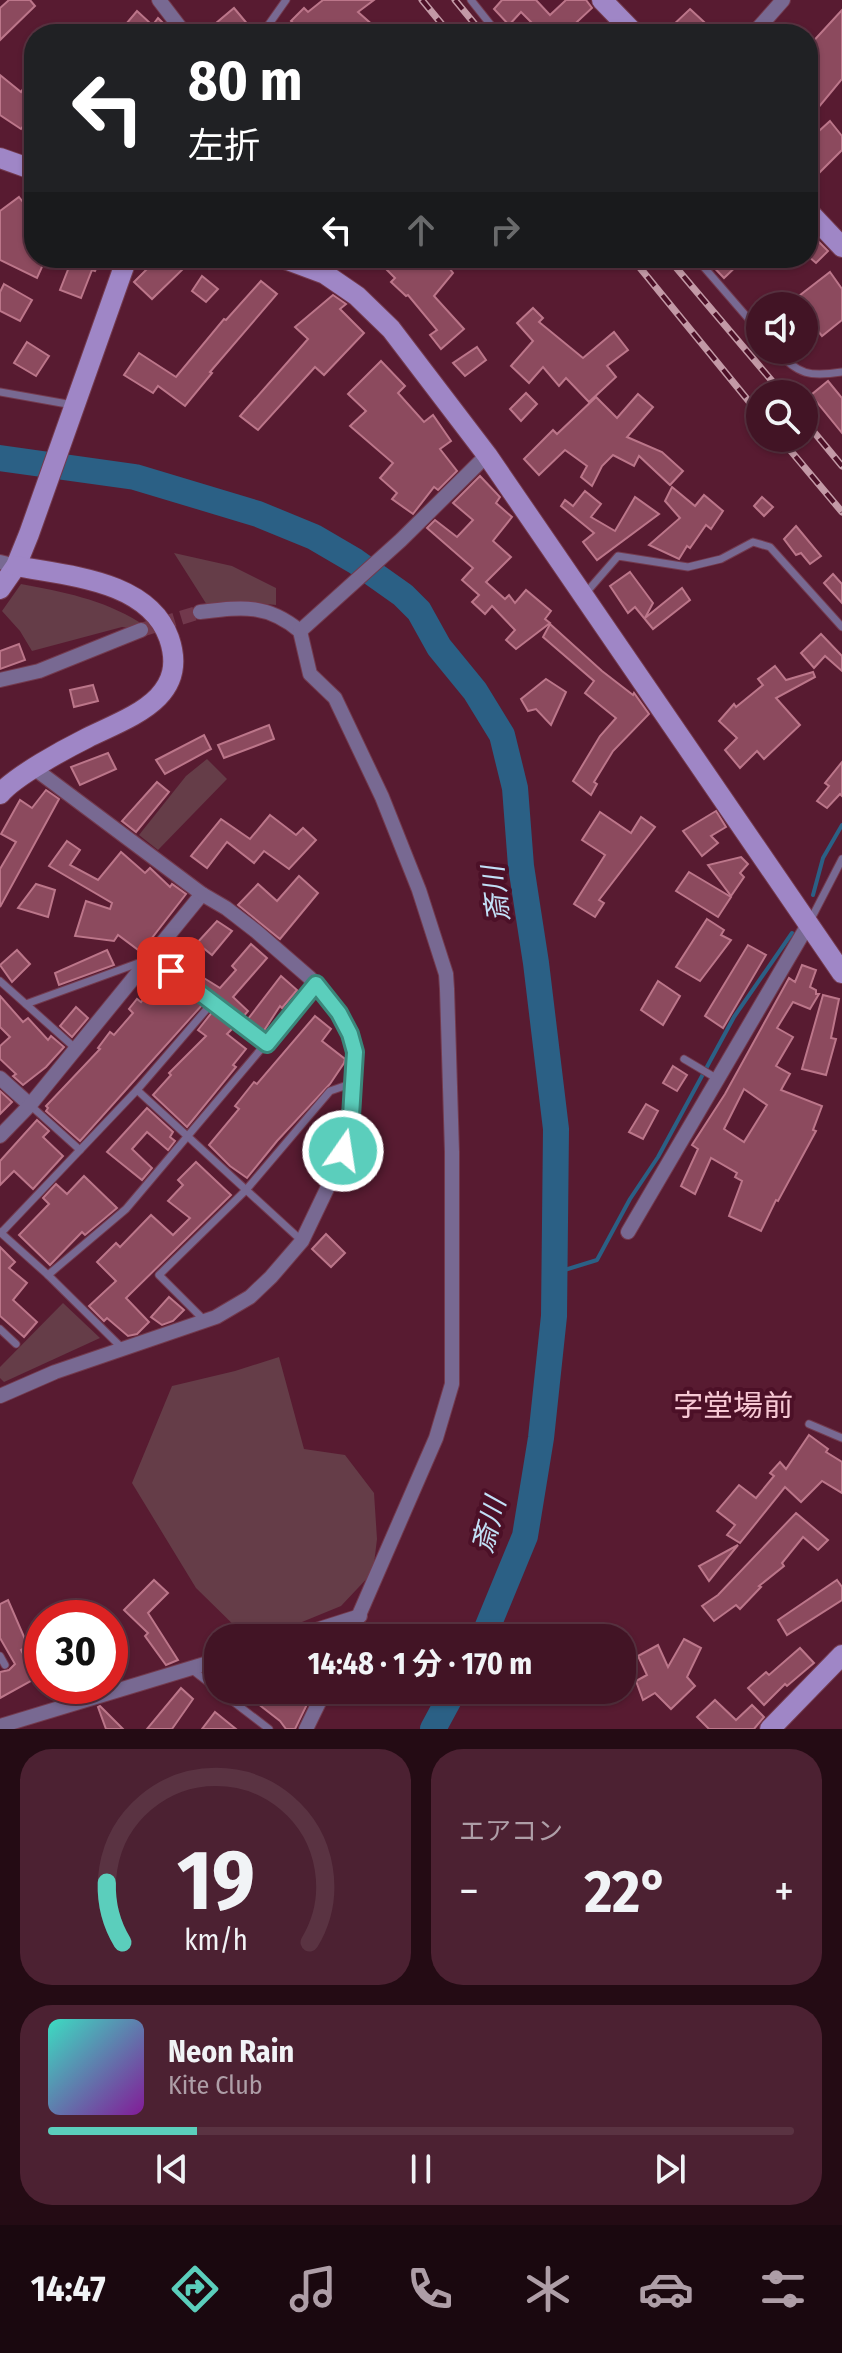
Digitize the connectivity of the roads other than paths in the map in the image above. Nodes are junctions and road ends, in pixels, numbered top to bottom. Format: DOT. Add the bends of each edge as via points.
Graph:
graph roads {
  1 [pos="159,0"];
  2 [pos="286,0"];
  3 [pos="471,0"];
  4 [pos="602,0"];
  5 [pos="783,0"];
  6 [pos="174,24"];
  7 [pos="269,24"];
  8 [pos="490,24"];
  9 [pos="625,24"];
  10 [pos="762,24"];
  11 [pos="0,158"];
  12 [pos="24,166"];
  13 [pos="818,222"];
  14 [pos="842,247"];
  15 [pos="123,268"];
  16 [pos="328,268"];
  17 [pos="705,268"];
  18 [pos="746,316"];
  19 [pos="792,364"];
  20 [pos="842,372"];
  21 [pos="0,392"];
  22 [pos="73,410"];
  23 [pos="487,455"];
  24 [pos="8,564"];
  25 [pos="0,589"];
  26 [pos="584,595"];
  27 [pos="200,612"];
  28 [pos="842,627"];
  29 [pos="141,630"];
  30 [pos="300,631"];
  31 [pos="0,680"];
  32 [pos="35,769"];
  33 [pos="0,794"];
  34 [pos="842,859"];
  35 [pos="202,894"];
  36 [pos="809,923"];
  37 [pos="148,958"];
  38 [pos="842,973"];
  39 [pos="0,981"];
  40 [pos="316,984"];
  41 [pos="212,1003"];
  42 [pos="26,1004"];
  43 [pos="267,1044"];
  44 [pos="75,1048"];
  45 [pos="684,1059"];
  46 [pos="0,1078"];
  47 [pos="716,1078"];
  48 [pos="353,1083"];
  49 [pos="137,1090"];
  50 [pos="30,1105"];
  51 [pos="0,1136"];
  52 [pos="188,1137"];
  53 [pos="80,1150"];
  54 [pos="246,1190"];
  55 [pos="1,1232"];
  56 [pos="628,1232"];
  57 [pos="302,1241"];
  58 [pos="48,1275"];
  59 [pos="205,1321"];
  60 [pos="0,1329"];
  61 [pos="16,1344"];
  62 [pos="123,1349"];
  63 [pos="0,1396"];
  64 [pos="809,1424"];
  65 [pos="842,1438"];
  66 [pos="360,1616"];
  67 [pos="335,1624"];
  68 [pos="356,1624"];
  69 [pos="842,1655"];
  70 [pos="0,1656"];
  71 [pos="204,1664"];
  72 [pos="5,1665"];
  73 [pos="190,1668"];
  74 [pos="204,1679"];
  75 [pos="236,1704"];
  76 [pos="318,1704"];
  77 [pos="0,1726"];
  78 [pos="269,1729"];
  79 [pos="306,1729"];
  80 [pos="770,1729"];
  1 -- 6 [label="street"];
  2 -- 7 [label="lane"];
  3 -- 8 [label="lane"];
  4 -- 9 [label="street"];
  5 -- 10 [label="street"];
  11 -- 12 [label="street"];
  13 -- 14 [label="street"];
  15 -- 22 [label="street"];
  16 -- 23 [label="street" via="391,329"];
  17 -- 18 [label="lane"];
  19 -- 20 [label="lane" via="818,376"];
  21 -- 22 [label="lane"];
  22 -- 24 [label="street" via="29,534"];
  23 -- 26 [label="street"];
  23 -- 30 [label="street"];
  24 -- 25 [label="street"];
  24 -- 32 [label="street" via="93,582 146,604 165,628 172,660 171,679 152,704"];
  26 -- 28 [label="lane" via="618,556 688,567 721,559 753,542 770,547"];
  26 -- 36 [label="street"];
  27 -- 30 [label="street" via="240,607 271,611"];
  29 -- 31 [label="street" via="39,671"];
  30 -- 66 [label="street" via="310,674 335,698 382,797 446,974 452,1384 436,1438"];
  32 -- 33 [label="street"];
  32 -- 35 [label="street"];
  34 -- 36 [label="lane"];
  35 -- 37 [label="street"];
  35 -- 40 [label="street" via="257,932"];
  36 -- 38 [label="street"];
  36 -- 47 [label="street"];
  37 -- 41 [label="lane"];
  37 -- 42 [label="lane"];
  37 -- 44 [label="street"];
  39 -- 42 [label="lane"];
  40 -- 43 [label="lane"];
  40 -- 48 [label="street" via="350,1034"];
  41 -- 43 [label="lane"];
  41 -- 49 [label="lane"];
  42 -- 44 [label="lane"];
  43 -- 52 [label="lane"];
  44 -- 50 [label="street"];
  45 -- 47 [label="lane"];
  46 -- 50 [label="street"];
  47 -- 56 [label="street"];
  48 -- 54 [label="lane" via="330,1091"];
  48 -- 57 [label="street" via="350,1132"];
  49 -- 52 [label="lane"];
  49 -- 53 [label="lane"];
  50 -- 51 [label="street"];
  50 -- 53 [label="lane"];
  52 -- 54 [label="lane"];
  52 -- 58 [label="lane" via="126,1209"];
  53 -- 55 [label="lane"];
  54 -- 57 [label="lane"];
  54 -- 59 [label="lane" via="159,1275"];
  55 -- 58 [label="lane"];
  57 -- 59 [label="street" via="250,1297"];
  58 -- 62 [label="lane"];
  59 -- 62 [label="street"];
  60 -- 61 [label="lane"];
  62 -- 63 [label="street"];
  64 -- 65 [label="lane"];
  66 -- 67 [label="street"];
  66 -- 68 [label="street"];
  69 -- 80 [label="street"];
  70 -- 72 [label="lane"];
  71 -- 73 [label="street"];
  73 -- 74 [label="lane"];
  73 -- 77 [label="street"];
  75 -- 78 [label="lane"];
  76 -- 79 [label="street"];
}
